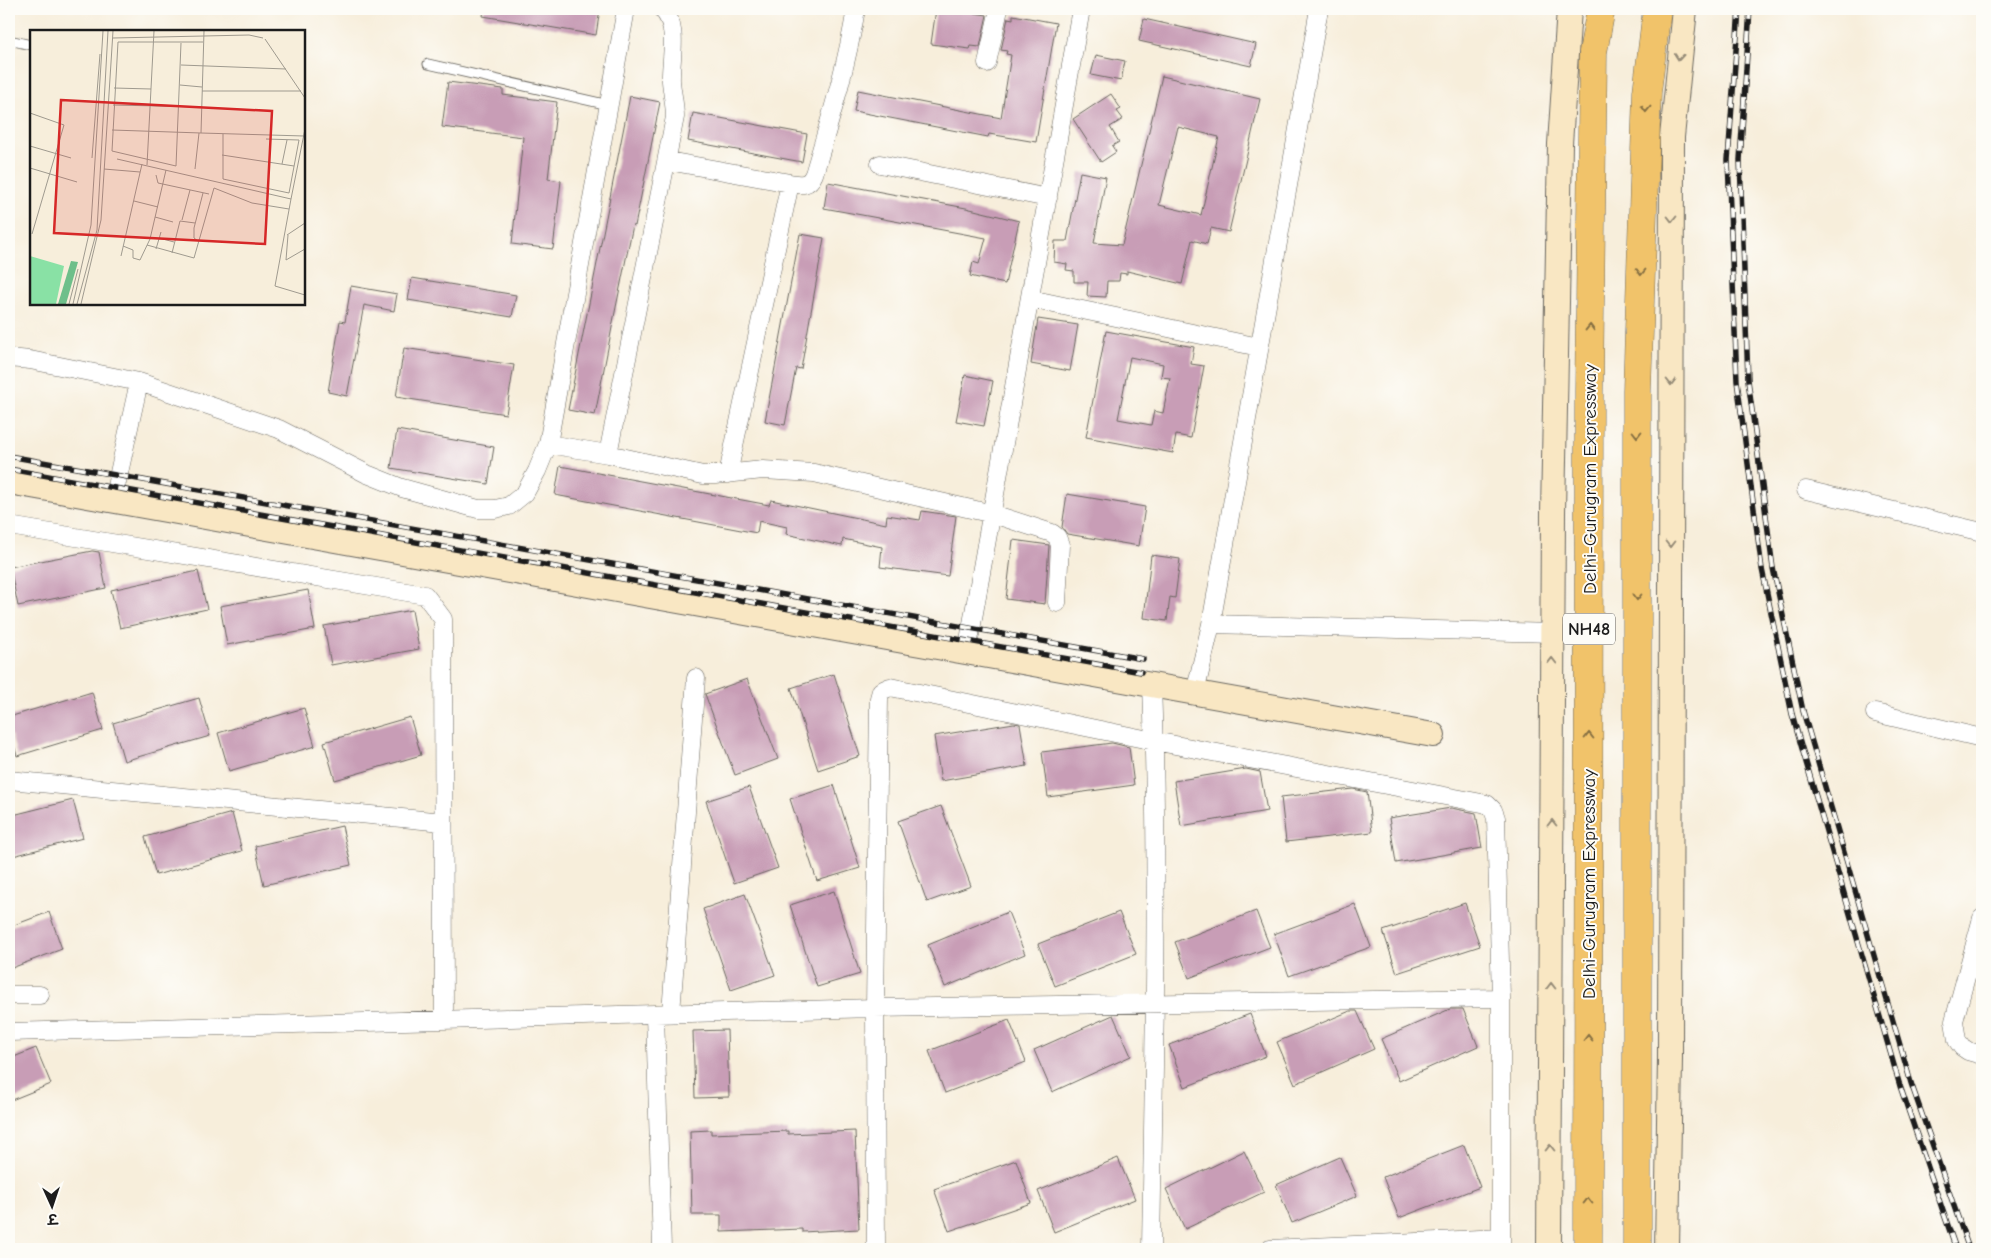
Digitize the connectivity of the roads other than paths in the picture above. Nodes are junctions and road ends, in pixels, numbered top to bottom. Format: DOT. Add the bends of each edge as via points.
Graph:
graph roads {
  1 [pos="626,9"];
  2 [pos="662,9"];
  3 [pos="856,9"];
  4 [pos="999,9"];
  5 [pos="1081,9"];
  6 [pos="1318,9"];
  7 [pos="1569,9"];
  8 [pos="1601,9"];
  9 [pos="1656,9"];
  10 [pos="1686,9"];
  11 [pos="9,40"];
  12 [pos="30,44"];
  13 [pos="987,63"];
  14 [pos="428,64"];
  15 [pos="608,105"];
  16 [pos="668,161"];
  17 [pos="880,164"];
  18 [pos="790,184"];
  19 [pos="1048,198"];
  20 [pos="1030,299"];
  21 [pos="1260,347"];
  22 [pos="9,358"];
  23 [pos="139,382"];
  24 [pos="548,444"];
  25 [pos="608,454"];
  26 [pos="728,474"];
  27 [pos="9,482"];
  28 [pos="1806,490"];
  29 [pos="113,500"];
  30 [pos="992,514"];
  31 [pos="9,526"];
  32 [pos="1982,532"];
  33 [pos="1057,603"];
  34 [pos="1211,624"];
  35 [pos="1552,633"];
  36 [pos="967,652"];
  37 [pos="696,678"];
  38 [pos="1152,685"];
  39 [pos="1196,693"];
  40 [pos="1875,713"];
  41 [pos="1433,735"];
  42 [pos="1982,738"];
  43 [pos="1154,741"];
  44 [pos="9,780"];
  45 [pos="443,822"];
  46 [pos="1982,918"];
  47 [pos="9,995"];
  48 [pos="40,995"];
  49 [pos="1501,998"];
  50 [pos="1155,1003"];
  51 [pos="875,1008"];
  52 [pos="663,1014"];
  53 [pos="444,1019"];
  54 [pos="9,1032"];
  55 [pos="1982,1055"];
  56 [pos="1501,1244"];
  57 [pos="662,1249"];
  58 [pos="876,1249"];
  59 [pos="1151,1249"];
  60 [pos="1270,1249"];
  61 [pos="1550,1249"];
  62 [pos="1588,1249"];
  63 [pos="1638,1249"];
  64 [pos="1667,1249"];
  1 -- 15 [label="street"];
  2 -- 16 [label="street" via="672,32 671,81 676,117"];
  3 -- 18 [label="street" via="852,36 814,174 806,184"];
  4 -- 13 [label="street"];
  5 -- 19 [label="street"];
  6 -- 21 [label="street"];
  7 -- 35 [label="main road" via="1560,144"];
  62 -- 8 [label="highway, Delhi-Gurugram Expressway / NH48, one-way" via="1589,372 1593,52"];
  9 -- 63 [label="highway, NH48, one-way" via="1647,92 1637,390"];
  10 -- 64 [label="main road, one-way" via="1672,137"];
  11 -- 12 [label="lane"];
  14 -- 15 [label="lane"];
  15 -- 24 [label="street"];
  16 -- 18 [label="street"];
  16 -- 25 [label="street"];
  17 -- 19 [label="street"];
  18 -- 26 [label="street"];
  19 -- 20 [label="street"];
  20 -- 21 [label="street"];
  20 -- 30 [label="street"];
  21 -- 34 [label="street"];
  22 -- 23 [label="street"];
  23 -- 24 [label="street" via="279,429 367,474 402,488 478,509 510,506 524,493 538,471"];
  23 -- 29 [label="street"];
  24 -- 25 [label="street"];
  25 -- 26 [label="street" via="703,475"];
  26 -- 30 [label="street" via="763,470 814,473"];
  27 -- 29 [label="main road"];
  28 -- 32 [label="street"];
  29 -- 36 [label="main road"];
  30 -- 33 [label="street" via="1040,528 1057,537 1060,555"];
  30 -- 36 [label="street"];
  31 -- 45 [label="street" via="425,596 443,619"];
  34 -- 35 [label="street"];
  34 -- 39 [label="street"];
  61 -- 35 [label="main road, one-way"];
  36 -- 38 [label="main road"];
  37 -- 52 [label="street"];
  38 -- 39 [label="main road"];
  38 -- 43 [label="street"];
  39 -- 41 [label="main road"];
  40 -- 42 [label="street"];
  43 -- 49 [label="street" via="1487,804 1496,818"];
  43 -- 50 [label="street"];
  43 -- 51 [label="street" via="890,688 882,691 879,698"];
  44 -- 45 [label="street"];
  45 -- 53 [label="street"];
  46 -- 55 [label="street" via="1954,1021 1962,1047"];
  47 -- 48 [label="street"];
  49 -- 50 [label="street"];
  49 -- 56 [label="street"];
  50 -- 51 [label="street"];
  50 -- 59 [label="street"];
  51 -- 52 [label="street"];
  51 -- 58 [label="street"];
  52 -- 53 [label="street"];
  52 -- 57 [label="street"];
  53 -- 54 [label="street"];
  56 -- 60 [label="street"];
}
